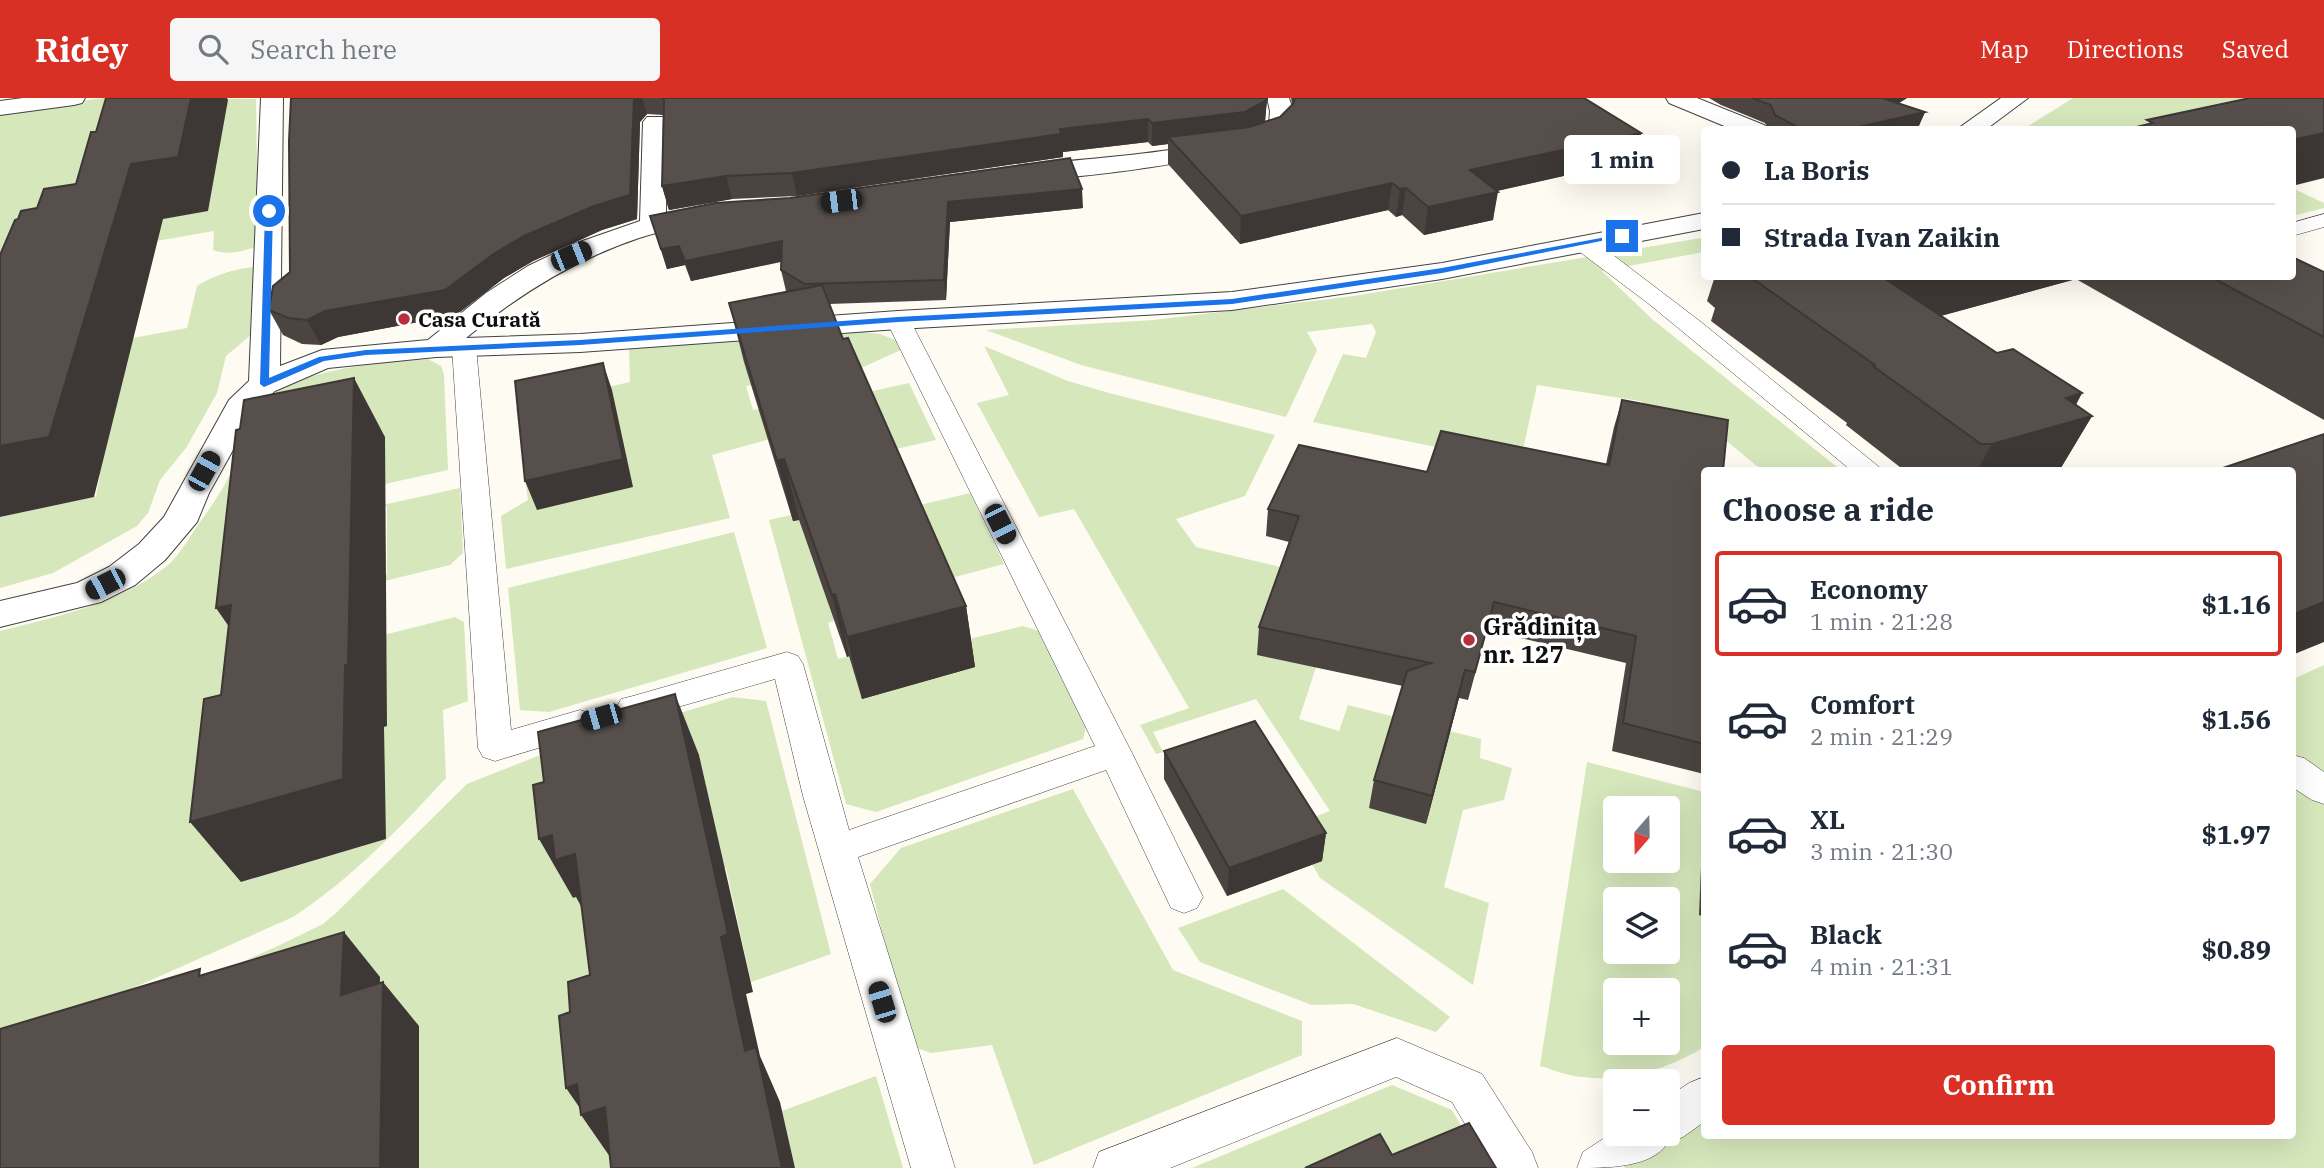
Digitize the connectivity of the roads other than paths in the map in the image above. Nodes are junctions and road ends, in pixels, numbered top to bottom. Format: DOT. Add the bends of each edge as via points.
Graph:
graph roads {
  1 [pos="74,98"];
  2 [pos="272,98"];
  3 [pos="1278,98"];
  4 [pos="1677,98"];
  5 [pos="2017,98"];
  6 [pos="0,108"];
  7 [pos="655,122"];
  8 [pos="1746,126"];
  9 [pos="1974,126"];
  10 [pos="996,176"];
  11 [pos="732,210"];
  12 [pos="2324,220"];
  13 [pos="1701,222"];
  14 [pos="653,225"];
  15 [pos="2296,229"];
  16 [pos="1584,244"];
  17 [pos="898,320"];
  18 [pos="450,347"];
  19 [pos="264,384"];
  20 [pos="1865,467"];
  21 [pos="0,614"];
  22 [pos="1115,754"];
  23 [pos="2296,771"];
  24 [pos="2324,790"];
  25 [pos="837,849"];
  26 [pos="1184,897"];
  27 [pos="1701,1099"];
  28 [pos="1680,1114"];
  29 [pos="1631,1146"];
  30 [pos="933,1168"];
  31 [pos="1115,1168"];
  32 [pos="1516,1168"];
  33 [pos="1599,1168"];
  1 -- 6 [label="street"];
  2 -- 19 [label="street"];
  3 -- 10 [label="street" via="1283,121 1276,132 1247,144"];
  4 -- 8 [label="street"];
  5 -- 9 [label="street"];
  7 -- 14 [label="street"];
  11 -- 14 [label="street"];
  12 -- 15 [label="lane"];
  13 -- 16 [label="street"];
  14 -- 18 [label="street" via="544,269 516,286"];
  16 -- 17 [label="street" via="1442,271 1232,301"];
  16 -- 20 [label="lane" via="1654,295"];
  17 -- 18 [label="street" via="580,343"];
  17 -- 22 [label="lane"];
  18 -- 19 [label="street" via="322,359"];
  18 -- 25 [label="lane" via="495,747 787,664"];
  19 -- 21 [label="street" via="245,400 179,522 152,552 122,576 88,593"];
  22 -- 25 [label="lane"];
  22 -- 26 [label="lane"];
  23 -- 24 [label="lane"];
  25 -- 30 [label="lane"];
  27 -- 28 [label="lane"];
  29 -- 33 [label="lane"];
  31 -- 32 [label="lane" via="1397,1057 1467,1088"];
}
